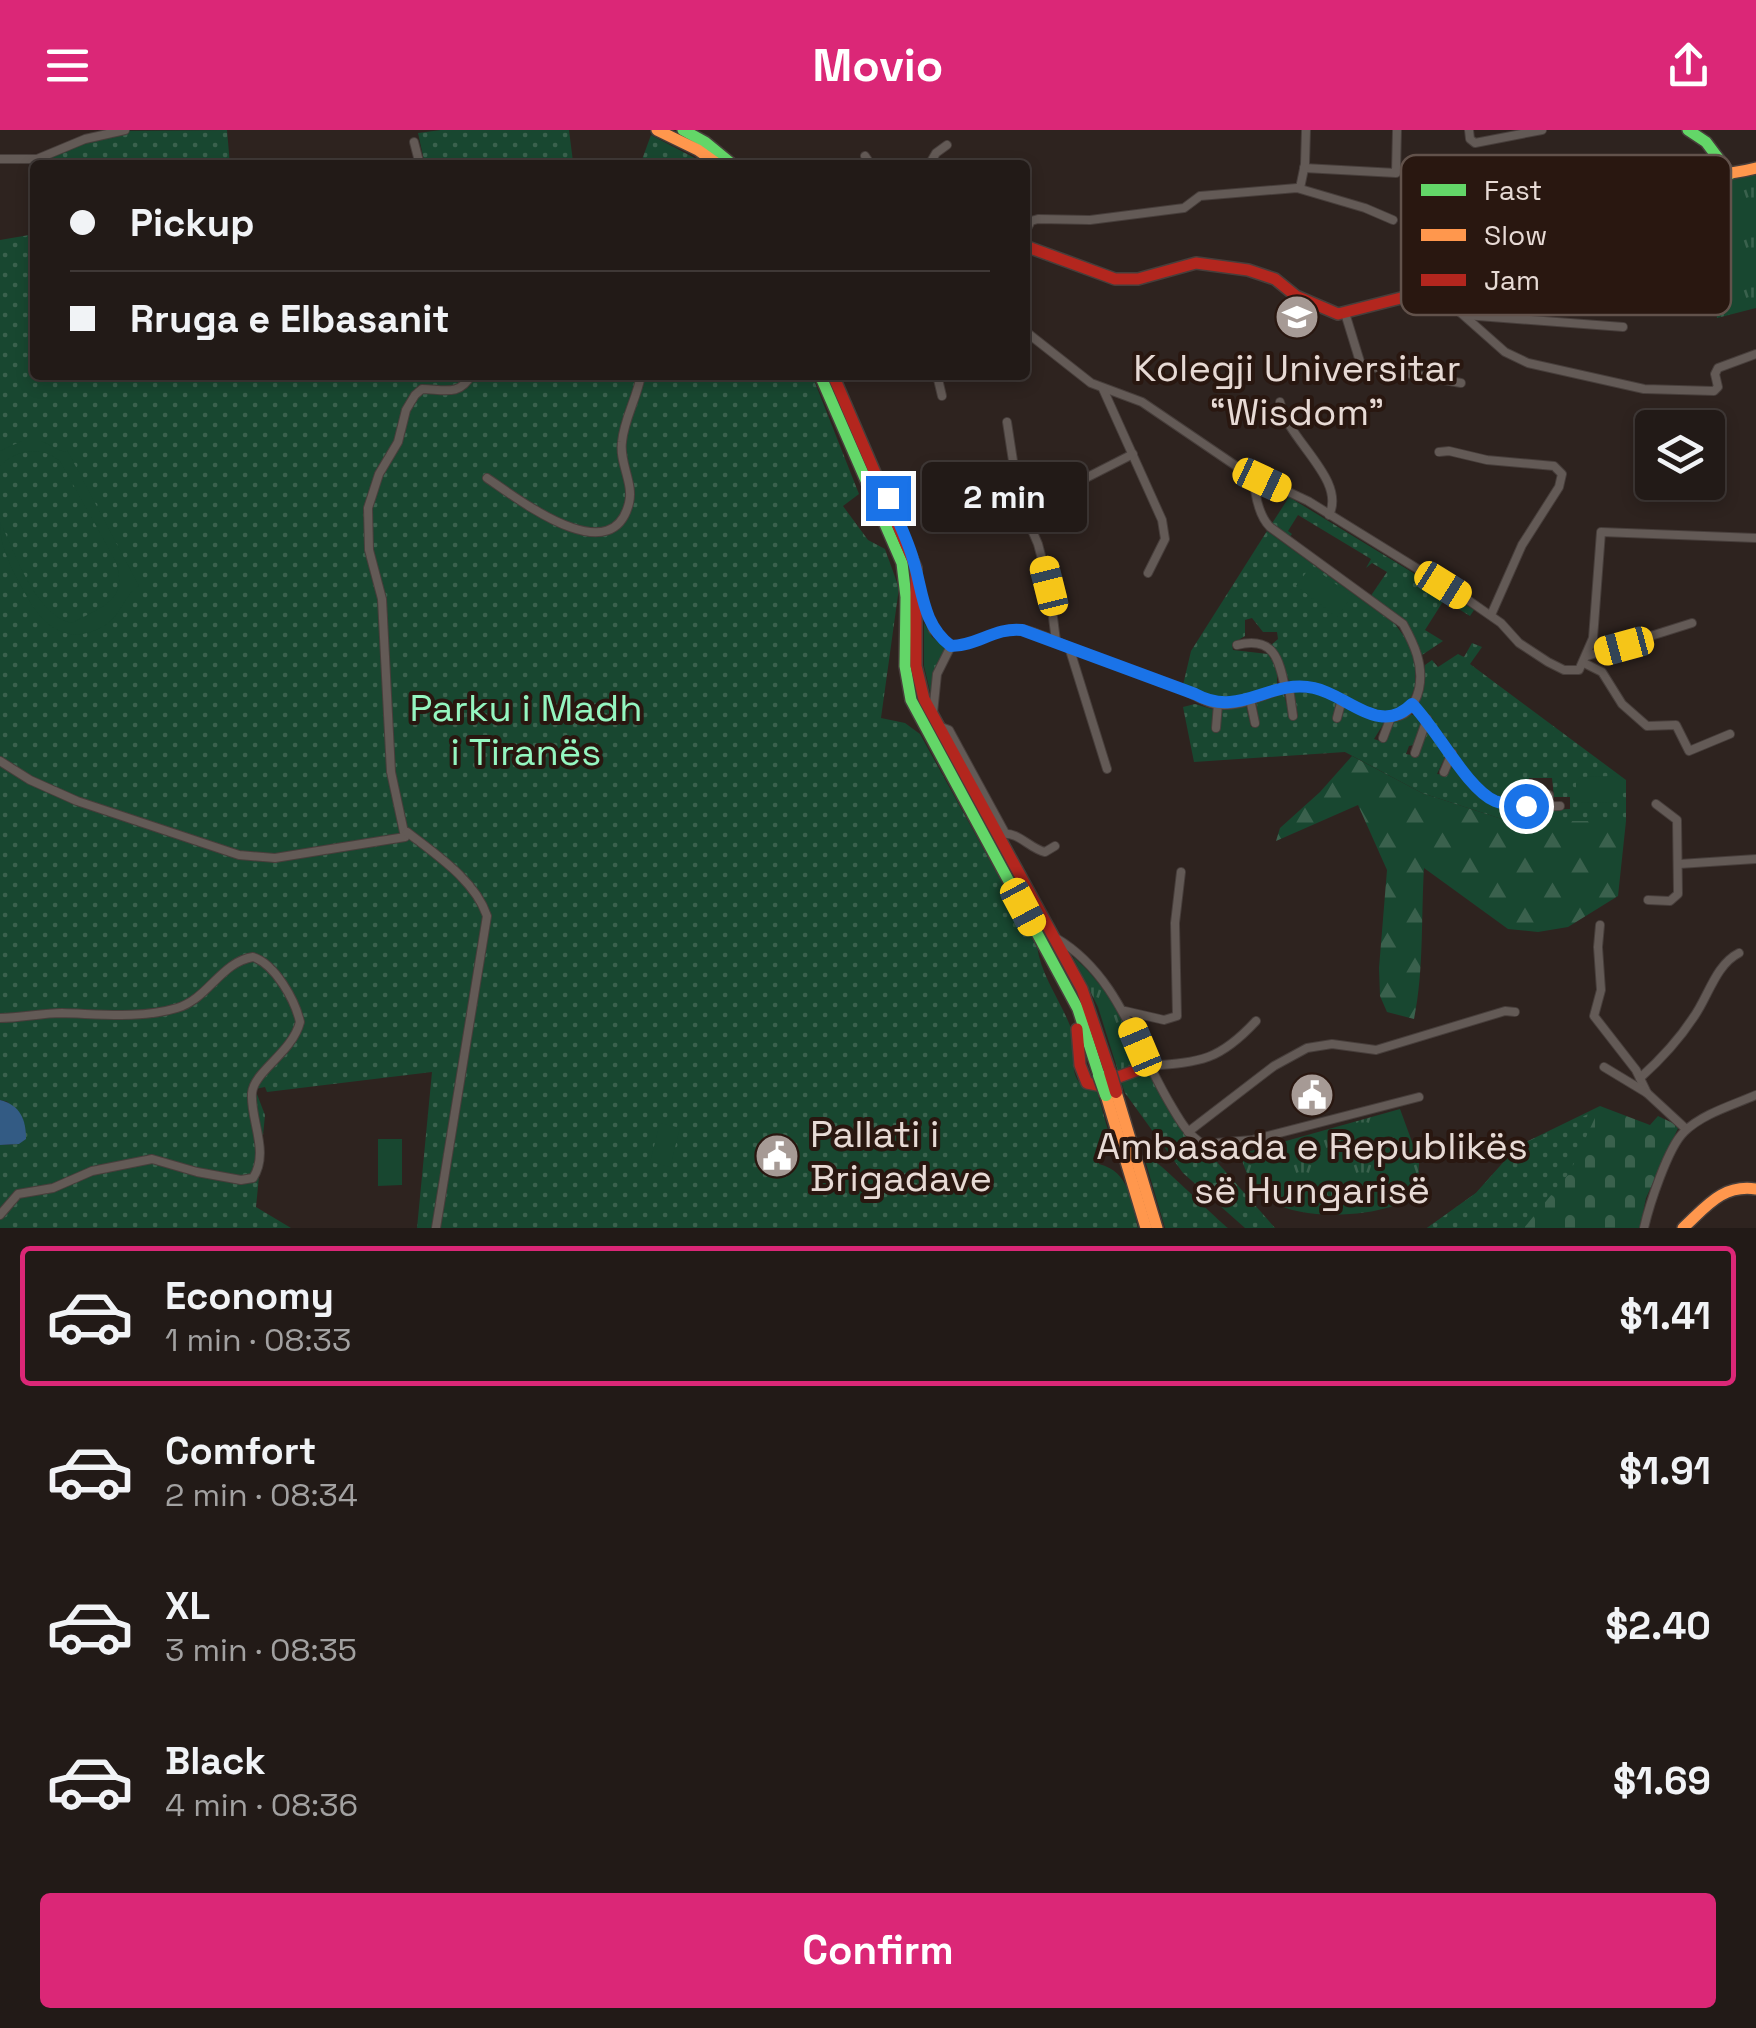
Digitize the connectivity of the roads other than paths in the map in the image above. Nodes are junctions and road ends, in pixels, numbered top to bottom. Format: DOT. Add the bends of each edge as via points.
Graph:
graph roads {
  1 [pos="125,130"];
  2 [pos="657,130"];
  3 [pos="682,130"];
  4 [pos="1306,130"];
  5 [pos="1396,130"];
  6 [pos="1468,130"];
  7 [pos="1540,130"];
  8 [pos="1688,130"];
  9 [pos="414,142"];
  10 [pos="948,146"];
  11 [pos="1716,155"];
  12 [pos="0,159"];
  13 [pos="419,160"];
  14 [pos="712,160"];
  15 [pos="727,160"];
  16 [pos="932,160"];
  17 [pos="1304,168"];
  18 [pos="1756,168"];
  19 [pos="1731,174"];
  20 [pos="1300,188"];
  21 [pos="1393,220"];
  22 [pos="1030,223"];
  23 [pos="1030,248"];
  24 [pos="1401,299"];
  25 [pos="1345,314"];
  26 [pos="1465,315"];
  27 [pos="1623,327"];
  28 [pos="1030,335"];
  29 [pos="1756,354"];
  30 [pos="427,380"];
  31 [pos="468,380"];
  32 [pos="640,380"];
  33 [pos="822,380"];
  34 [pos="835,380"];
  35 [pos="938,380"];
  36 [pos="1461,384"];
  37 [pos="430,389"];
  38 [pos="1103,389"];
  39 [pos="942,396"];
  40 [pos="1280,402"];
  41 [pos="1007,422"];
  42 [pos="1439,452"];
  43 [pos="1133,454"];
  44 [pos="488,478"];
  45 [pos="1262,480"];
  46 [pos="1078,482"];
  47 [pos="1017,489"];
  48 [pos="965,490"];
  49 [pos="1329,516"];
  50 [pos="1756,538"];
  51 [pos="1148,573"];
  52 [pos="918,588"];
  53 [pos="1491,615"];
  54 [pos="1692,623"];
  55 [pos="1056,641"];
  56 [pos="1237,645"];
  57 [pos="951,646"];
  58 [pos="1069,647"];
  59 [pos="1585,660"];
  60 [pos="1287,688"];
  61 [pos="1250,699"];
  62 [pos="1342,699"];
  63 [pos="1218,704"];
  64 [pos="1412,704"];
  65 [pos="1293,716"];
  66 [pos="1390,717"];
  67 [pos="1336,718"];
  68 [pos="1428,719"];
  69 [pos="934,722"];
  70 [pos="1254,723"];
  71 [pos="1216,728"];
  72 [pos="1730,734"];
  73 [pos="1383,738"];
  74 [pos="1415,752"];
  75 [pos="1452,752"];
  76 [pos="0,762"];
  77 [pos="1108,769"];
  78 [pos="1444,772"];
  79 [pos="1656,804"];
  80 [pos="1554,806"];
  81 [pos="406,832"];
  82 [pos="1002,834"];
  83 [pos="1054,846"];
  84 [pos="1756,859"];
  85 [pos="1679,864"];
  86 [pos="1181,872"];
  87 [pos="1648,900"];
  88 [pos="1600,925"];
  89 [pos="1050,934"];
  90 [pos="1739,954"];
  91 [pos="1064,983"];
  92 [pos="1125,1011"];
  93 [pos="1515,1012"];
  94 [pos="0,1018"];
  95 [pos="1256,1021"];
  96 [pos="1148,1066"];
  97 [pos="1604,1067"];
  98 [pos="1105,1073"];
  99 [pos="1640,1078"];
  100 [pos="1111,1093"];
  101 [pos="1647,1093"];
  102 [pos="1756,1095"];
  103 [pos="1420,1097"];
  104 [pos="1686,1130"];
  105 [pos="1188,1132"];
  106 [pos="1756,1190"];
  107 [pos="0,1215"];
  108 [pos="436,1228"];
  109 [pos="1146,1228"];
  110 [pos="1157,1228"];
  111 [pos="1644,1228"];
  112 [pos="1684,1228"];
  1 -- 12 [label="street" via="42,158"];
  2 -- 14 [label="main road"];
  3 -- 15 [label="main road"];
  4 -- 17 [label="street"];
  5 -- 17 [label="street" via="1396,173"];
  6 -- 7 [label="street" via="1475,143"];
  8 -- 11 [label="main road"];
  9 -- 13 [label="street"];
  10 -- 16 [label="street"];
  17 -- 20 [label="street"];
  18 -- 19 [label="main road"];
  20 -- 21 [label="street"];
  20 -- 22 [label="street"];
  23 -- 25 [label="main road" via="1115,279 1192,263 1232,267 1272,278 1315,306"];
  24 -- 25 [label="main road"];
  25 -- 36 [label="street" via="1361,364"];
  26 -- 27 [label="street"];
  26 -- 29 [label="street" via="1528,364 1644,389 1714,392 1718,368"];
  28 -- 38 [label="street"];
  30 -- 37 [label="street"];
  31 -- 37 [label="street" via="454,390"];
  32 -- 44 [label="street" via="622,440 629,505 610,529 582,530 547,518"];
  33 -- 91 [label="main road" via="902,563 911,700"];
  34 -- 52 [label="main road" via="906,538"];
  35 -- 39 [label="street"];
  37 -- 81 [label="street" via="412,399 368,508 369,550 383,611 391,772"];
  38 -- 43 [label="street"];
  38 -- 45 [label="street" via="1142,402"];
  40 -- 49 [label="street" via="1287,424 1329,484"];
  41 -- 47 [label="street"];
  42 -- 53 [label="street" via="1554,466 1562,474"];
  43 -- 46 [label="street"];
  43 -- 51 [label="street" via="1164,530 1164,545"];
  45 -- 49 [label="street"];
  45 -- 64 [label="street" via="1256,497 1270,527 1402,624 1420,672"];
  47 -- 48 [label="street"];
  47 -- 55 [label="street" via="1044,566"];
  49 -- 53 [label="street"];
  50 -- 59 [label="street" via="1601,532 1593,638"];
  52 -- 57 [label="street" via="933,630"];
  52 -- 69 [label="main road" via="916,666"];
  53 -- 59 [label="street" via="1564,670 1579,670"];
  54 -- 59 [label="street"];
  55 -- 57 [label="street" via="1012,629 970,646"];
  55 -- 58 [label="street"];
  56 -- 60 [label="street" via="1269,648"];
  57 -- 69 [label="street" via="938,674"];
  58 -- 63 [label="street"];
  58 -- 77 [label="street"];
  59 -- 72 [label="street" via="1647,726 1676,725 1689,751"];
  60 -- 61 [label="street"];
  60 -- 62 [label="street" via="1312,687"];
  60 -- 65 [label="street"];
  61 -- 63 [label="street"];
  61 -- 70 [label="street"];
  62 -- 66 [label="street"];
  62 -- 67 [label="street"];
  63 -- 71 [label="street"];
  64 -- 66 [label="street"];
  64 -- 68 [label="street"];
  66 -- 73 [label="street"];
  68 -- 74 [label="street"];
  68 -- 75 [label="street"];
  69 -- 82 [label="main road"];
  75 -- 78 [label="street"];
  75 -- 80 [label="street" via="1490,798"];
  76 -- 81 [label="street" via="77,801 240,855 305,854 399,840"];
  79 -- 85 [label="street" via="1677,820"];
  81 -- 108 [label="street" via="464,881 487,916"];
  82 -- 83 [label="street" via="1040,851"];
  82 -- 89 [label="main road"];
  84 -- 85 [label="street"];
  85 -- 87 [label="street" via="1676,899"];
  86 -- 92 [label="street" via="1178,1016 1164,1020"];
  88 -- 99 [label="street" via="1602,990 1594,1016"];
  89 -- 92 [label="street" via="1084,958"];
  89 -- 98 [label="main road" via="1086,998"];
  90 -- 99 [label="street"];
  91 -- 96 [label="main road" via="1084,1080 1097,1085"];
  91 -- 98 [label="main road"];
  92 -- 96 [label="street"];
  93 -- 105 [label="street" via="1376,1050 1306,1048"];
  94 -- 107 [label="street" via="175,1009 253,957 267,964 300,1022 289,1046 253,1087 260,1134 253,1178 152,1159 18,1194"];
  95 -- 96 [label="street" via="1222,1053"];
  96 -- 105 [label="street"];
  97 -- 101 [label="street"];
  98 -- 100 [label="main road, bridge"];
  99 -- 101 [label="street"];
  100 -- 109 [label="main road"];
  100 -- 110 [label="main road"];
  101 -- 104 [label="street"];
  102 -- 104 [label="street"];
  103 -- 105 [label="street" via="1240,1143 1202,1144"];
  104 -- 111 [label="street" via="1651,1196"];
  106 -- 112 [label="main road" via="1728,1188"];
}
